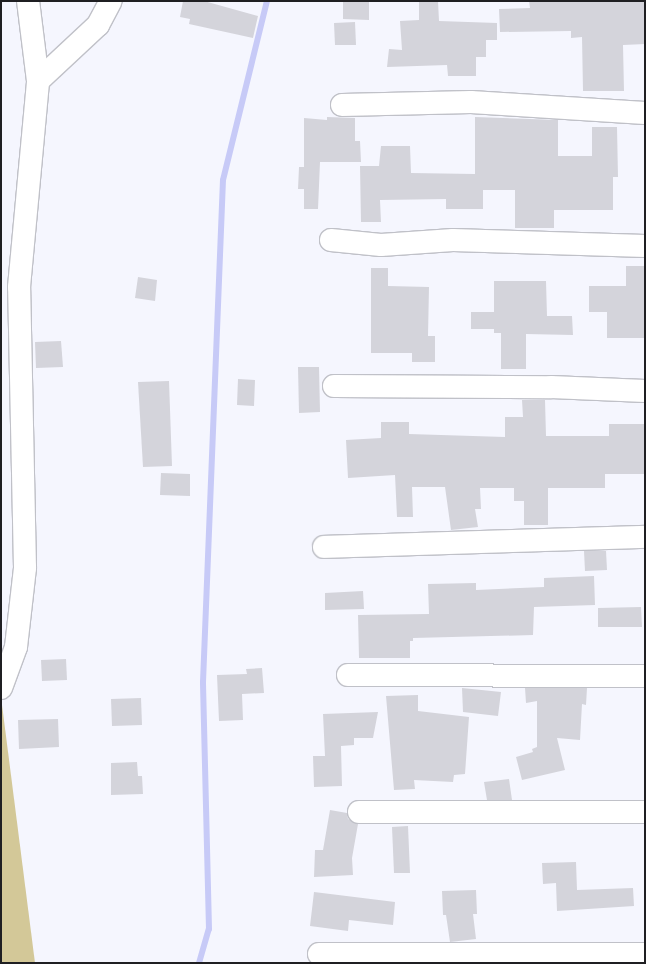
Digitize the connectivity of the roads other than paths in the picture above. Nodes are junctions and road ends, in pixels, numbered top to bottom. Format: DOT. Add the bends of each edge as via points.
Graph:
graph roads {
  1 [pos="28,1"];
  2 [pos="111,1"];
  3 [pos="38,81"];
  4 [pos="342,105"];
  5 [pos="645,113"];
  6 [pos="331,240"];
  7 [pos="645,246"];
  8 [pos="334,386"];
  9 [pos="645,391"];
  10 [pos="645,537"];
  11 [pos="324,546"];
  12 [pos="348,675"];
  13 [pos="645,676"];
  14 [pos="1,688"];
  15 [pos="359,812"];
  16 [pos="645,812"];
  17 [pos="319,954"];
  18 [pos="645,954"];
  1 -- 3 [label="street"];
  2 -- 3 [label="street" via="98,25"];
  3 -- 14 [label="street" via="19,288 25,568 16,647"];
  4 -- 5 [label="street" via="471,102"];
  6 -- 7 [label="street" via="381,245 452,240"];
  8 -- 9 [label="street" via="551,387"];
  10 -- 11 [label="street"];
  12 -- 13 [label="street"];
  15 -- 16 [label="street"];
  17 -- 18 [label="street"];
}
